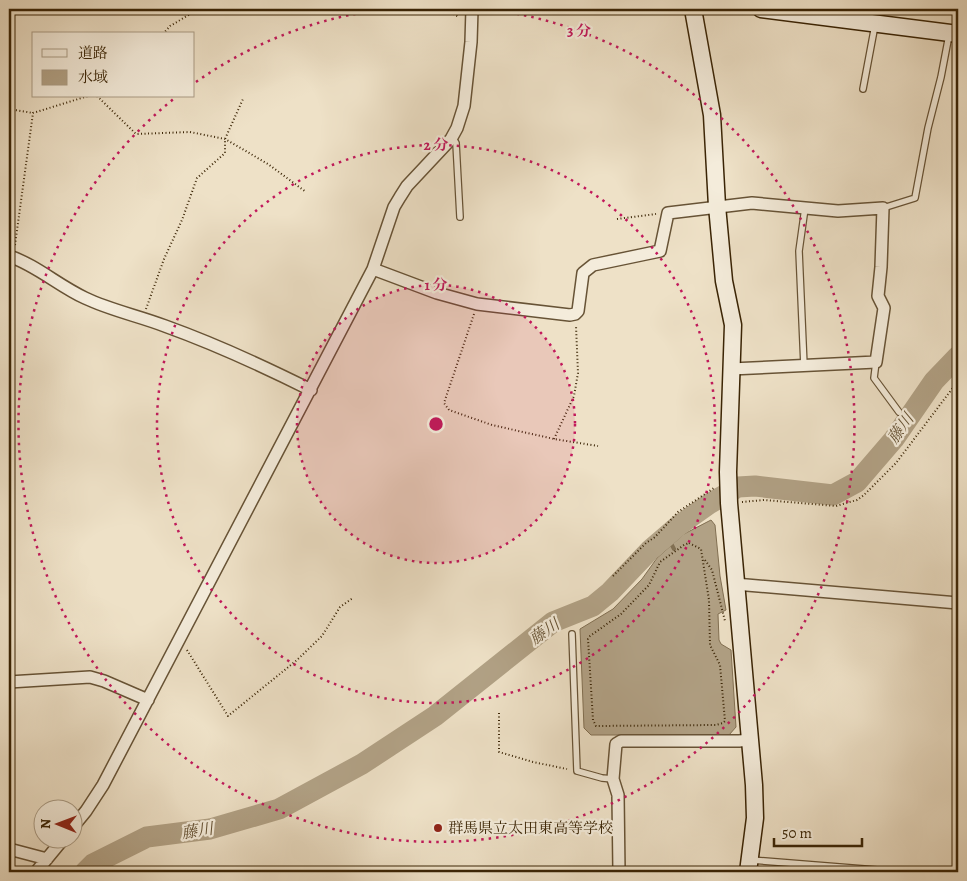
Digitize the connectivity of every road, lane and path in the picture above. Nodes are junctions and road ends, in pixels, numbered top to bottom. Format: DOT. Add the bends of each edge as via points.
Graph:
graph roads {
  1 [pos="199,9"];
  2 [pos="444,9"];
  3 [pos="693,9"];
  4 [pos="761,9"];
  5 [pos="472,14"];
  6 [pos="876,23"];
  7 [pos="165,32"];
  8 [pos="954,33"];
  9 [pos="862,89"];
  10 [pos="82,98"];
  11 [pos="99,98"];
  12 [pos="243,99"];
  13 [pos="9,109"];
  14 [pos="33,113"];
  15 [pos="452,137"];
  16 [pos="225,139"];
  17 [pos="306,192"];
  18 [pos="717,206"];
  19 [pos="805,208"];
  20 [pos="883,208"];
  21 [pos="668,213"];
  22 [pos="460,217"];
  23 [pos="617,218"];
  24 [pos="11,257"];
  25 [pos="373,269"];
  26 [pos="9,284"];
  27 [pos="477,304"];
  28 [pos="575,314"];
  29 [pos="143,318"];
  30 [pos="876,362"];
  31 [pos="804,366"];
  32 [pos="731,369"];
  33 [pos="958,381"];
  34 [pos="311,390"];
  35 [pos="899,412"];
  36 [pos="554,438"];
  37 [pos="598,446"];
  38 [pos="728,480"];
  39 [pos="729,501"];
  40 [pos="703,558"];
  41 [pos="613,576"];
  42 [pos="735,584"];
  43 [pos="353,598"];
  44 [pos="958,603"];
  45 [pos="725,624"];
  46 [pos="572,634"];
  47 [pos="180,640"];
  48 [pos="9,682"];
  49 [pos="148,700"];
  50 [pos="499,713"];
  51 [pos="750,740"];
  52 [pos="577,771"];
  53 [pos="613,778"];
  54 [pos="82,817"];
  55 [pos="56,848"];
  56 [pos="9,849"];
  57 [pos="47,858"];
  58 [pos="958,862"];
  59 [pos="748,866"];
  60 [pos="36,872"];
  61 [pos="619,872"];
  62 [pos="902,872"];
  63 [pos="957,872"];
  1 -- 7 [label="path"];
  2 -- 5 [label="path" via="459,17"];
  3 -- 18 [label="street" via="712,115"];
  4 -- 6 [label="street"];
  5 -- 15 [label="street" via="464,106"];
  6 -- 8 [label="street"];
  6 -- 9 [label="lane"];
  8 -- 20 [label="lane" via="928,128 915,198"];
  10 -- 14 [label="path"];
  11 -- 16 [label="path" via="136,134 190,132"];
  12 -- 16 [label="path"];
  13 -- 14 [label="path"];
  14 -- 24 [label="path"];
  15 -- 22 [label="lane" via="456,143"];
  15 -- 25 [label="street" via="407,186 394,207"];
  16 -- 17 [label="path" via="268,164"];
  16 -- 29 [label="path" via="225,153 197,178"];
  18 -- 19 [label="street" via="752,203"];
  18 -- 21 [label="street"];
  18 -- 32 [label="street" via="724,280 733,324"];
  19 -- 20 [label="street" via="838,211"];
  19 -- 31 [label="lane" via="799,251"];
  20 -- 30 [label="street" via="878,296 884,308"];
  21 -- 23 [label="path"];
  21 -- 28 [label="street" via="660,251 593,265 582,273"];
  24 -- 26 [label="path"];
  24 -- 29 [label="street" via="86,299"];
  25 -- 27 [label="street"];
  25 -- 34 [label="street"];
  27 -- 28 [label="street"];
  27 -- 36 [label="path" via="444,403 449,410 470,418"];
  28 -- 36 [label="path" via="576,388"];
  29 -- 34 [label="street" via="252,360"];
  30 -- 31 [label="street"];
  30 -- 35 [label="lane" via="874,378"];
  31 -- 32 [label="street"];
  32 -- 38 [label="street"];
  33 -- 39 [label="path" via="896,463 857,500 836,506 764,500"];
  34 -- 47 [label="street"];
  36 -- 37 [label="path"];
  38 -- 39 [label="street"];
  38 -- 41 [label="path" via="678,512"];
  39 -- 42 [label="street"];
  40 -- 40 [label="path" via="709,600 710,645 720,665 725,721 716,725 596,726 588,639 621,614 649,586 660,562 684,545 689,543 702,549"];
  40 -- 45 [label="path" via="712,570"];
  42 -- 44 [label="street"];
  42 -- 51 [label="street"];
  43 -- 47 [label="path" via="340,607 322,636 297,660 228,716"];
  46 -- 52 [label="lane"];
  47 -- 49 [label="street"];
  48 -- 49 [label="street" via="90,677"];
  49 -- 54 [label="street" via="103,785"];
  50 -- 52 [label="path" via="499,752"];
  51 -- 53 [label="street" via="621,741 616,744"];
  51 -- 59 [label="street" via="755,818"];
  52 -- 53 [label="lane"];
  53 -- 61 [label="street" via="618,795"];
  55 -- 57 [label="street"];
  56 -- 57 [label="street"];
  57 -- 60 [label="street"];
  58 -- 63 [label="lane"];
  59 -- 62 [label="lane"];
}
